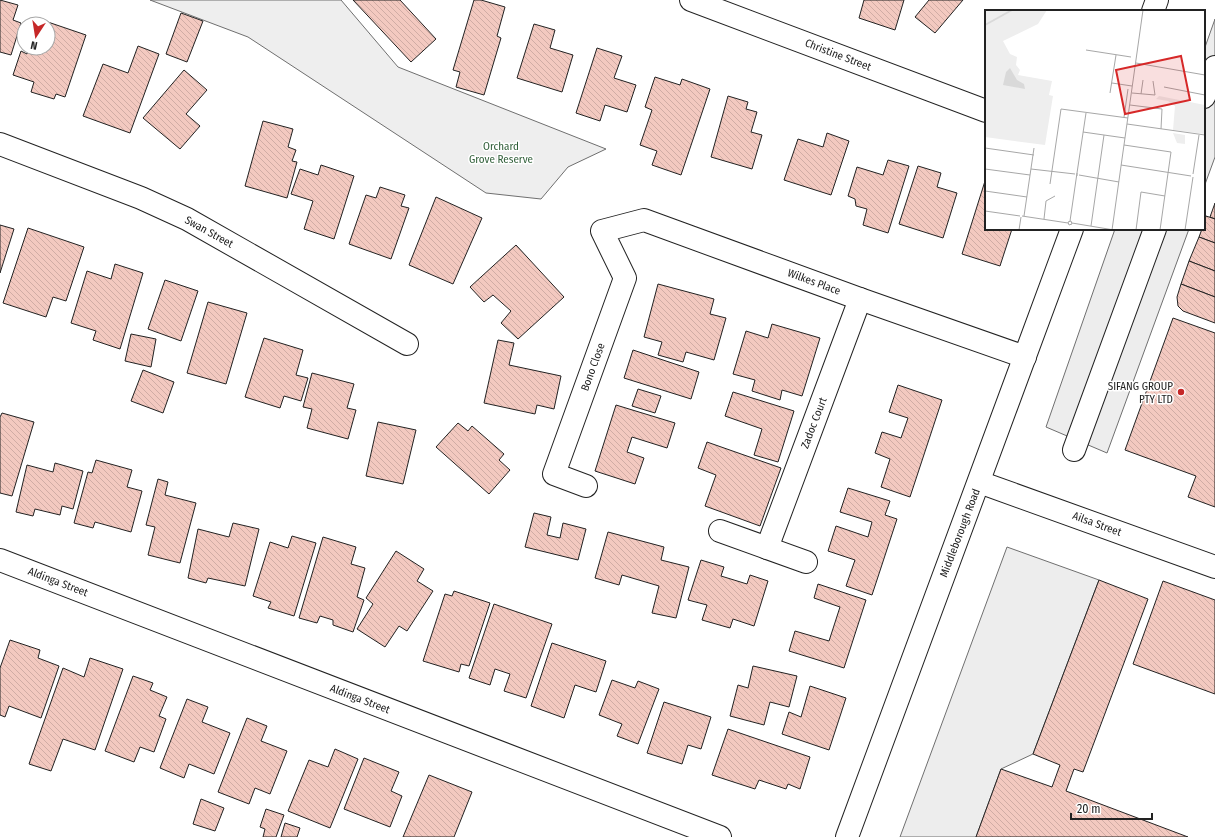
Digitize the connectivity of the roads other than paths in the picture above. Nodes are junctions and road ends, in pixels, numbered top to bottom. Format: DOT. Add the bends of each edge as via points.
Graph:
graph roads {
  1 [pos="691,0"];
  2 [pos="1157,0"];
  3 [pos="1153,10"];
  4 [pos="1215,67"];
  5 [pos="1205,94"];
  6 [pos="985,111"];
  7 [pos="0,144"];
  8 [pos="1072,230"];
  9 [pos="1155,230"];
  10 [pos="602,231"];
  11 [pos="860,299"];
  12 [pos="407,344"];
  13 [pos="1025,357"];
  14 [pos="1074,450"];
  15 [pos="979,482"];
  16 [pos="586,486"];
  17 [pos="720,530"];
  18 [pos="767,548"];
  19 [pos="0,560"];
  20 [pos="806,562"];
  21 [pos="1215,567"];
  22 [pos="720,837"];
  23 [pos="847,837"];
  1 -- 6 [label="street, Christine Street"];
  2 -- 3 [label="street"];
  4 -- 5 [label="street"];
  7 -- 12 [label="street, Swan Street" via="141,198 187,219"];
  8 -- 13 [label="street, Middleborough Road"];
  9 -- 14 [label="street"];
  10 -- 11 [label="street, Wilkes Place" via="644,220"];
  10 -- 16 [label="street, Bono Close" via="626,278 554,474"];
  11 -- 13 [label="street, Wilkes Place"];
  11 -- 18 [label="street, Zadoc Court"];
  13 -- 15 [label="street, Middleborough Road"];
  15 -- 21 [label="street, Ailsa Street"];
  15 -- 23 [label="street, Middleborough Road"];
  17 -- 18 [label="street"];
  18 -- 20 [label="street"];
  19 -- 22 [label="street, Aldinga Street"];
}
